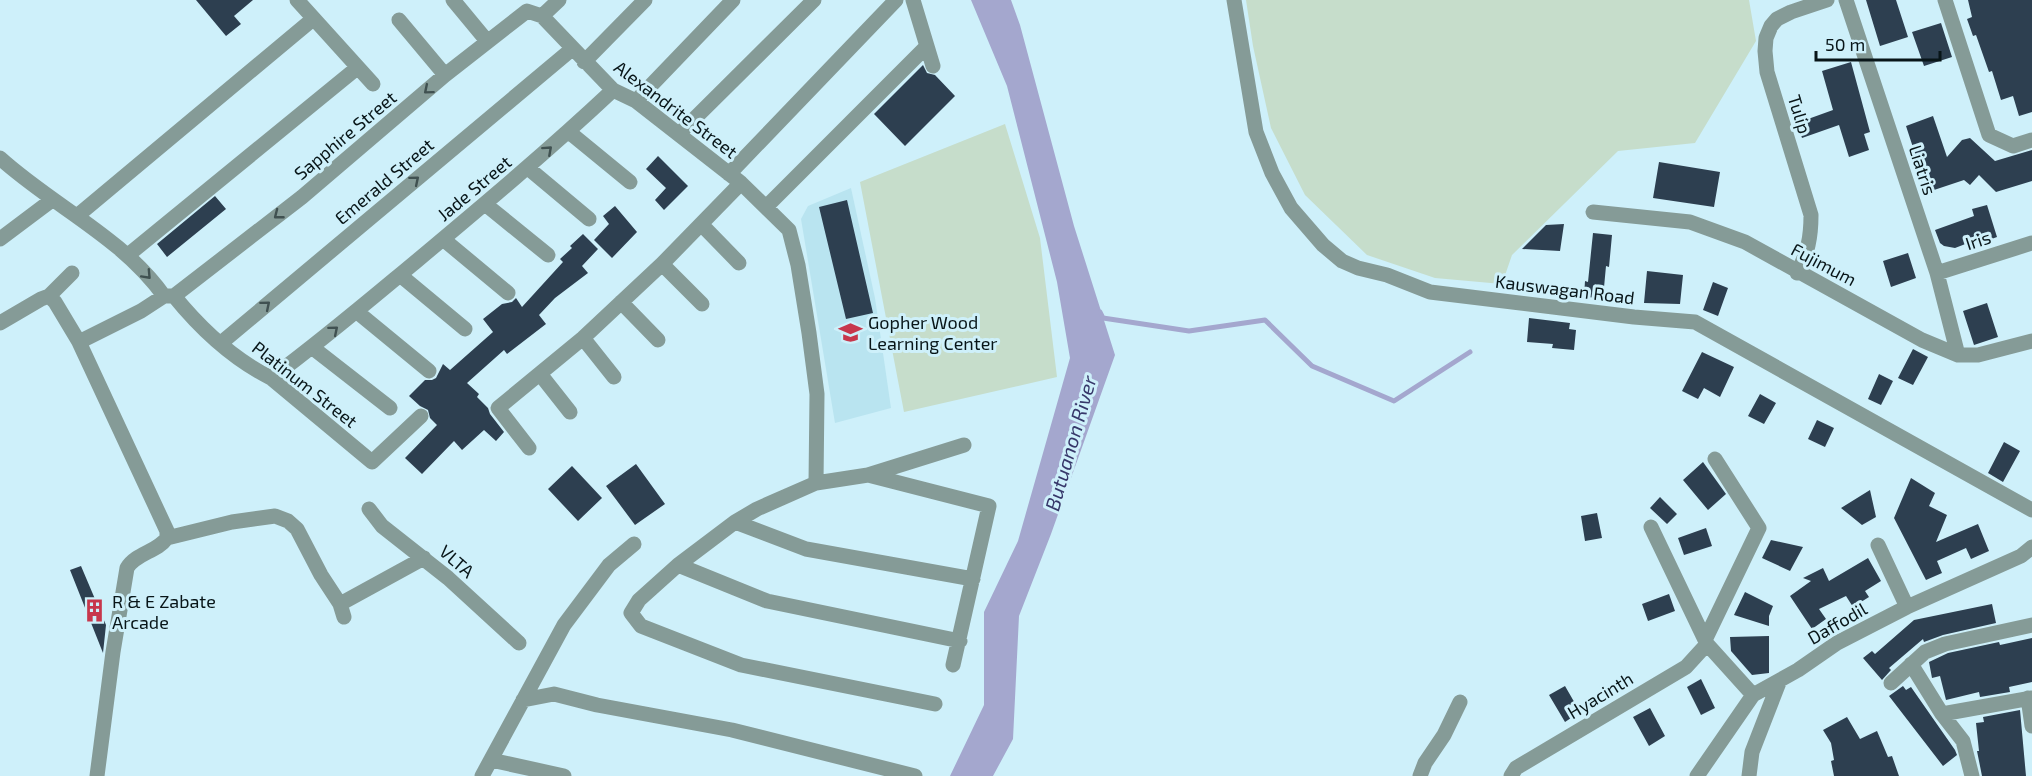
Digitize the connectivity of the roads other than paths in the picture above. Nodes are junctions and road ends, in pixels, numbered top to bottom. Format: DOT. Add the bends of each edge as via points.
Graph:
graph roads {
  1 [pos="297,0"];
  2 [pos="453,0"];
  3 [pos="559,0"];
  4 [pos="645,0"];
  5 [pos="733,0"];
  6 [pos="814,0"];
  7 [pos="896,0"];
  8 [pos="913,0"];
  9 [pos="1234,0"];
  10 [pos="1827,0"];
  11 [pos="1846,0"];
  12 [pos="1945,0"];
  13 [pos="542,16"];
  14 [pos="312,19"];
  15 [pos="399,20"];
  16 [pos="487,41"];
  17 [pos="927,46"];
  18 [pos="572,49"];
  19 [pos="584,62"];
  20 [pos="933,66"];
  21 [pos="357,68"];
  22 [pos="445,75"];
  23 [pos="373,84"];
  24 [pos="613,90"];
  25 [pos="636,101"];
  26 [pos="568,132"];
  27 [pos="679,134"];
  28 [pos="2032,140"];
  29 [pos="3,165"];
  30 [pos="528,168"];
  31 [pos="735,179"];
  32 [pos="630,182"];
  33 [pos="52,200"];
  34 [pos="485,204"];
  35 [pos="767,206"];
  36 [pos="1593,212"];
  37 [pos="77,216"];
  38 [pos="589,219"];
  39 [pos="701,224"];
  40 [pos="0,239"];
  41 [pos="443,239"];
  42 [pos="2032,243"];
  43 [pos="128,255"];
  44 [pos="548,255"];
  45 [pos="739,263"];
  46 [pos="662,264"];
  47 [pos="72,273"];
  48 [pos="1797,273"];
  49 [pos="1937,273"];
  50 [pos="400,275"];
  51 [pos="508,292"];
  52 [pos="49,296"];
  53 [pos="169,296"];
  54 [pos="621,302"];
  55 [pos="702,304"];
  56 [pos="356,311"];
  57 [pos="0,323"];
  58 [pos="465,329"];
  59 [pos="583,338"];
  60 [pos="658,340"];
  61 [pos="2032,341"];
  62 [pos="79,342"];
  63 [pos="221,343"];
  64 [pos="313,348"];
  65 [pos="1958,355"];
  66 [pos="429,371"];
  67 [pos="540,374"];
  68 [pos="614,377"];
  69 [pos="271,378"];
  70 [pos="390,408"];
  71 [pos="570,411"];
  72 [pos="421,416"];
  73 [pos="964,445"];
  74 [pos="529,448"];
  75 [pos="1715,459"];
  76 [pos="868,475"];
  77 [pos="816,483"];
  78 [pos="369,509"];
  79 [pos="2032,510"];
  80 [pos="735,522"];
  81 [pos="1651,527"];
  82 [pos="167,538"];
  83 [pos="634,544"];
  84 [pos="1878,545"];
  85 [pos="2032,547"];
  86 [pos="424,558"];
  87 [pos="678,565"];
  88 [pos="973,579"];
  89 [pos="1907,607"];
  90 [pos="2032,625"];
  91 [pos="960,641"];
  92 [pos="1706,641"];
  93 [pos="519,643"];
  94 [pos="1911,664"];
  95 [pos="953,665"];
  96 [pos="1780,680"];
  97 [pos="1891,683"];
  98 [pos="1753,695"];
  99 [pos="2030,698"];
  100 [pos="523,700"];
  101 [pos="1460,702"];
  102 [pos="935,704"];
  103 [pos="1942,714"];
  104 [pos="2032,726"];
  105 [pos="491,760"];
  106 [pos="97,776"];
  107 [pos="482,776"];
  108 [pos="564,776"];
  109 [pos="915,776"];
  110 [pos="1419,776"];
  111 [pos="1511,776"];
  112 [pos="1697,776"];
  113 [pos="1749,776"];
  114 [pos="1972,776"];
  1 -- 14 [label="street"];
  2 -- 16 [label="street"];
  3 -- 13 [label="street"];
  4 -- 19 [label="street"];
  5 -- 25 [label="street"];
  6 -- 27 [label="street"];
  7 -- 31 [label="street"];
  8 -- 17 [label="street"];
  9 -- 79 [label="street, Kauswagan Road" via="1256,132 1272,173 1291,208 1342,261 1430,292 1695,322"];
  10 -- 48 [label="street, Tulip" via="1777,19 1766,38 1767,72 1811,215 1806,257"];
  11 -- 49 [label="street, Liatris"];
  12 -- 28 [label="street" via="1989,135 2013,146"];
  13 -- 16 [label="street, Sapphire Street" via="527,11"];
  13 -- 18 [label="street, Alexandrite Street"];
  14 -- 21 [label="street"];
  14 -- 37 [label="street"];
  15 -- 22 [label="street"];
  16 -- 22 [label="street, Sapphire Street"];
  17 -- 20 [label="street"];
  17 -- 35 [label="street"];
  18 -- 19 [label="street, Alexandrite Street"];
  63 -- 18 [label="street, Emerald Street, one-way"];
  19 -- 24 [label="street, Alexandrite Street"];
  21 -- 23 [label="street"];
  21 -- 43 [label="street"];
  22 -- 53 [label="street, Sapphire Street, one-way" via="302,196"];
  24 -- 25 [label="street, Alexandrite Street"];
  24 -- 26 [label="street, Jade Street"];
  25 -- 27 [label="street, Alexandrite Street"];
  30 -- 26 [label="street, Jade Street, one-way"];
  26 -- 32 [label="street"];
  27 -- 31 [label="street, Alexandrite Street"];
  29 -- 33 [label="street, Platinum Street"];
  30 -- 34 [label="street, Jade Street"];
  30 -- 38 [label="street"];
  31 -- 35 [label="street, Alexandrite Street"];
  31 -- 39 [label="street"];
  33 -- 37 [label="street, Platinum Street"];
  33 -- 40 [label="street"];
  34 -- 41 [label="street, Jade Street"];
  34 -- 44 [label="street"];
  35 -- 77 [label="street, Alexandrite Street" via="789,230 808,321 817,394"];
  36 -- 48 [label="street, Fujimum" via="1690,222 1744,242"];
  37 -- 43 [label="street, Platinum Street"];
  39 -- 45 [label="street"];
  39 -- 46 [label="street"];
  41 -- 50 [label="street, Jade Street"];
  41 -- 51 [label="street"];
  42 -- 49 [label="street, Iris"];
  43 -- 53 [label="street, Platinum Street, one-way"];
  46 -- 54 [label="street"];
  46 -- 55 [label="street"];
  47 -- 52 [label="street"];
  48 -- 65 [label="street, Fujimum" via="1939,349"];
  49 -- 65 [label="street, Liatris"];
  50 -- 56 [label="street, Jade Street"];
  50 -- 58 [label="street"];
  52 -- 57 [label="street"];
  52 -- 62 [label="street"];
  53 -- 62 [label="street, Sapphire Street"];
  53 -- 63 [label="street, Platinum Street"];
  54 -- 59 [label="street"];
  54 -- 60 [label="street"];
  64 -- 56 [label="street, Jade Street, one-way"];
  56 -- 66 [label="street"];
  59 -- 67 [label="street"];
  59 -- 68 [label="street"];
  61 -- 65 [label="street, Fujimum" via="1978,355"];
  62 -- 82 [label="street"];
  63 -- 69 [label="street, Platinum Street"];
  64 -- 69 [label="street, Jade Street"];
  64 -- 70 [label="street"];
  67 -- 71 [label="street"];
  67 -- 74 [label="street" via="498,408"];
  69 -- 72 [label="street, Platinum Street" via="372,462"];
  73 -- 76 [label="street"];
  75 -- 92 [label="street, Hyacinth" via="1760,528"];
  76 -- 77 [label="street"];
  76 -- 88 [label="street" via="989,506"];
  77 -- 80 [label="street"];
  78 -- 86 [label="street, VLTA" via="382,526"];
  80 -- 87 [label="street"];
  80 -- 88 [label="street" via="806,549"];
  81 -- 92 [label="street"];
  82 -- 86 [label="street" via="232,522 282,517 297,530 342,611"];
  82 -- 106 [label="street" via="127,568"];
  83 -- 100 [label="street" via="609,565 564,625"];
  84 -- 89 [label="street"];
  85 -- 89 [label="street, Daffodil"];
  86 -- 93 [label="street, VLTA"];
  87 -- 91 [label="street" via="768,601"];
  87 -- 102 [label="street" via="634,606 631,613 640,626 741,665"];
  88 -- 91 [label="street"];
  89 -- 96 [label="street, Daffodil" via="1837,642"];
  90 -- 94 [label="street" via="1945,644 1925,652"];
  91 -- 95 [label="street"];
  92 -- 98 [label="street"];
  92 -- 111 [label="street, Hyacinth" via="1686,667 1516,768"];
  94 -- 97 [label="street"];
  94 -- 103 [label="street"];
  96 -- 98 [label="street, Daffodil"];
  96 -- 113 [label="street" via="1752,752"];
  98 -- 112 [label="street, Daffodil"];
  99 -- 103 [label="street"];
  99 -- 104 [label="street"];
  100 -- 105 [label="street"];
  100 -- 109 [label="street" via="554,694 732,730"];
  101 -- 110 [label="street"];
  103 -- 114 [label="street" via="1963,741"];
  105 -- 107 [label="street"];
  105 -- 108 [label="street"];
}
